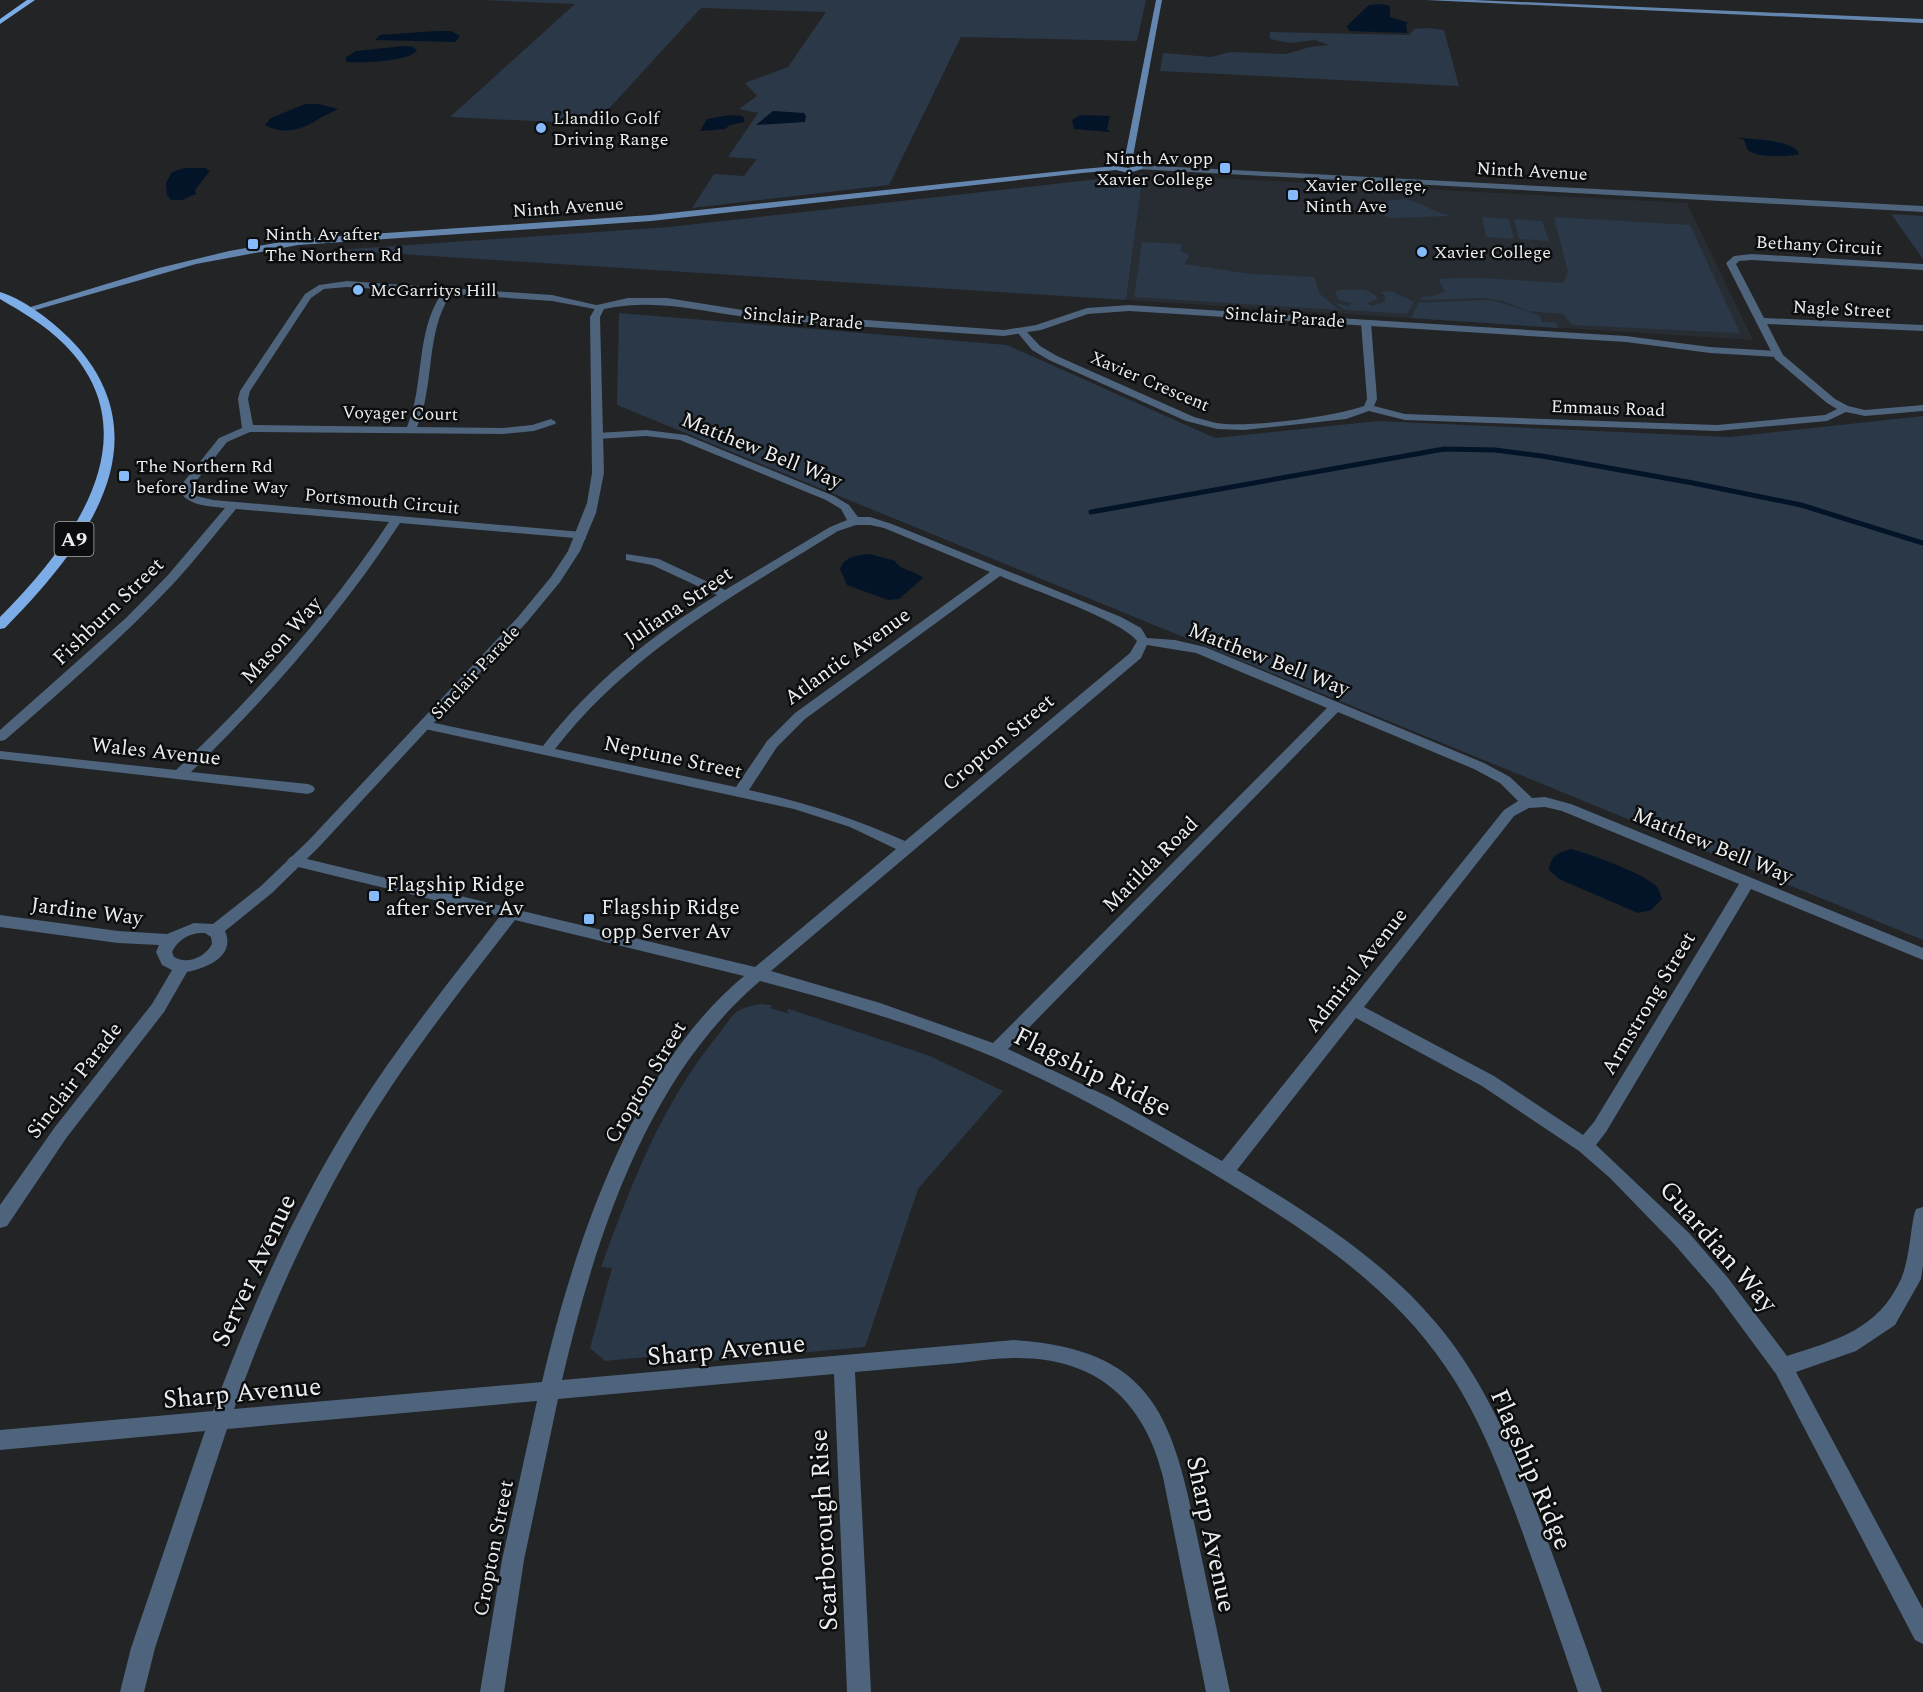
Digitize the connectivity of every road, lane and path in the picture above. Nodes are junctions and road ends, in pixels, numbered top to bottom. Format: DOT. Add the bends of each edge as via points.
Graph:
graph roads {
  1 [pos="32,0"];
  2 [pos="1159,0"];
  3 [pos="1429,0"];
  4 [pos="1923,21"];
  5 [pos="0,22"];
  6 [pos="1128,162"];
  7 [pos="1139,167"];
  8 [pos="1116,168"];
  9 [pos="1923,209"];
  10 [pos="1923,267"];
  11 [pos="449,290"];
  12 [pos="0,296"];
  13 [pos="600,307"];
  14 [pos="29,309"];
  15 [pos="1760,321"];
  16 [pos="1366,322"];
  17 [pos="1923,328"];
  18 [pos="1022,332"];
  19 [pos="1776,354"];
  20 [pos="1368,408"];
  21 [pos="1923,408"];
  22 [pos="1845,409"];
  23 [pos="550,422"];
  24 [pos="248,429"];
  25 [pos="411,429"];
  26 [pos="597,436"];
  27 [pos="234,504"];
  28 [pos="397,519"];
  29 [pos="854,522"];
  30 [pos="582,536"];
  31 [pos="630,557"];
  32 [pos="998,572"];
  33 [pos="728,596"];
  34 [pos="0,625"];
  35 [pos="1143,641"];
  36 [pos="1336,707"];
  37 [pos="425,725"];
  38 [pos="0,737"];
  39 [pos="546,751"];
  40 [pos="0,755"];
  41 [pos="179,775"];
  42 [pos="308,789"];
  43 [pos="740,793"];
  44 [pos="1528,803"];
  45 [pos="906,848"];
  46 [pos="295,861"];
  47 [pos="1748,882"];
  48 [pos="511,914"];
  49 [pos="0,921"];
  50 [pos="215,930"];
  51 [pos="170,940"];
  52 [pos="1923,954"];
  53 [pos="182,966"];
  54 [pos="758,973"];
  55 [pos="1354,1009"];
  56 [pos="995,1051"];
  57 [pos="1585,1146"];
  58 [pos="1225,1171"];
  59 [pos="1923,1215"];
  60 [pos="0,1220"];
  61 [pos="844,1365"];
  62 [pos="1783,1367"];
  63 [pos="550,1391"];
  64 [pos="218,1421"];
  65 [pos="0,1440"];
  66 [pos="1923,1632"];
  67 [pos="132,1692"];
  68 [pos="492,1692"];
  69 [pos="859,1692"];
  70 [pos="1218,1692"];
  71 [pos="1590,1692"];
  1 -- 5 [label="highway"];
  2 -- 6 [label="main road"];
  3 -- 4 [label="main road"];
  6 -- 7 [label="main road"];
  6 -- 8 [label="main road" via="1116,164"];
  7 -- 8 [label="main road, Ninth Avenue" via="1129,171"];
  7 -- 9 [label="street, Ninth Avenue"];
  8 -- 14 [label="main road, Ninth Avenue" via="651,218 298,242 193,261"];
  10 -- 15 [label="street, Bethany Circuit" via="1737,258 1732,266"];
  11 -- 13 [label="street" via="561,298"];
  11 -- 24 [label="street" via="347,284 313,291 245,391"];
  11 -- 25 [label="street" via="436,309 421,407"];
  12 -- 14 [label="highway, A9"];
  13 -- 18 [label="street, Sinclair Parade" via="628,301 667,301 755,315 990,333"];
  13 -- 26 [label="street, Sinclair Parade" via="595,317"];
  14 -- 34 [label="highway, A9" via="72,346 93,374 109,410 109,448 93,504 73,541"];
  15 -- 17 [label="street, Nagle Street"];
  15 -- 19 [label="street, Bethany Circuit"];
  16 -- 18 [label="street, Sinclair Parade" via="1113,308 1087,311"];
  16 -- 19 [label="street, Sinclair Parade" via="1626,339"];
  16 -- 20 [label="street" via="1372,399"];
  18 -- 20 [label="street, Xavier Crescent" via="1036,348 1053,358 1203,423 1259,426 1346,416"];
  19 -- 22 [label="street, Bethany Circuit"];
  20 -- 22 [label="street, Emmaus Road" via="1405,417 1709,428 1827,418"];
  21 -- 22 [label="street, Bethany Circuit" via="1873,413"];
  23 -- 25 [label="street, Voyager Court" via="503,431"];
  24 -- 25 [label="street, Voyager Court"];
  24 -- 27 [label="street, Portsmouth Circuit" via="223,440 184,489 194,499"];
  26 -- 29 [label="street, Matthew Bell Way" via="646,433 682,437 830,498 845,507"];
  26 -- 30 [label="street, Sinclair Parade" via="596,492"];
  27 -- 28 [label="street, Portsmouth Circuit"];
  27 -- 38 [label="street, Fishburn Street" via="147,603"];
  28 -- 30 [label="street, Portsmouth Circuit"];
  28 -- 41 [label="street, Mason Way" via="333,613"];
  29 -- 32 [label="street" via="880,523"];
  29 -- 33 [label="street, Juliana Street" via="834,529"];
  30 -- 37 [label="street, Sinclair Parade" via="543,596"];
  31 -- 33 [label="street" via="656,562"];
  32 -- 35 [label="street" via="1117,620 1136,631"];
  32 -- 43 [label="street, Atlantic Avenue" via="800,716 772,744"];
  33 -- 39 [label="street, Juliana Street" via="619,670"];
  35 -- 36 [label="street, Matthew Bell Way" via="1200,650"];
  35 -- 45 [label="street, Cropton Street" via="1136,655"];
  36 -- 44 [label="street, Matthew Bell Way" via="1493,772"];
  36 -- 56 [label="street, Matilda Road"];
  37 -- 39 [label="street, Neptune Street"];
  37 -- 46 [label="street, Sinclair Parade"];
  39 -- 43 [label="street, Neptune Street"];
  40 -- 41 [label="street, Wales Avenue"];
  41 -- 42 [label="street, Wales Avenue"];
  43 -- 45 [label="street, Neptune Street" via="829,814"];
  44 -- 47 [label="street, Matthew Bell Way" via="1566,807"];
  44 -- 55 [label="street, Admiral Avenue" via="1509,813"];
  45 -- 54 [label="street, Cropton Street"];
  46 -- 48 [label="street, Flagship Ridge"];
  46 -- 50 [label="street, Sinclair Parade"];
  47 -- 52 [label="street, Matthew Bell Way"];
  47 -- 57 [label="street, Armstrong Street"];
  48 -- 54 [label="street, Flagship Ridge"];
  48 -- 64 [label="street, Server Avenue" via="397,1063 342,1151 281,1268"];
  49 -- 51 [label="street, Jardine Way"];
  50 -- 51 [label="street" via="200,927"];
  50 -- 53 [label="street" via="221,939 216,952 201,963"];
  51 -- 53 [label="street" via="165,958"];
  53 -- 60 [label="street, Sinclair Parade" via="158,1008 61,1132"];
  54 -- 56 [label="street, Flagship Ridge" via="866,1003"];
  54 -- 63 [label="street, Cropton Street" via="716,1013 690,1045 634,1142 581,1269"];
  55 -- 57 [label="street, Guardian Way" via="1488,1080"];
  55 -- 58 [label="street, Admiral Avenue"];
  56 -- 58 [label="street, Flagship Ridge" via="1111,1105"];
  57 -- 62 [label="street, Guardian Way" via="1682,1239 1729,1293"];
  58 -- 71 [label="street, Flagship Ridge" via="1358,1259 1395,1291 1453,1359 1501,1446"];
  59 -- 62 [label="street" via="1911,1279 1888,1319 1849,1345"];
  61 -- 63 [label="street, Sharp Avenue"];
  61 -- 69 [label="street, Scarborough Rise"];
  61 -- 70 [label="street, Sharp Avenue" via="1014,1349 1080,1359 1110,1374 1136,1397 1153,1420 1165,1447"];
  62 -- 66 [label="street, Guardian Way"];
  63 -- 64 [label="street, Sharp Avenue"];
  63 -- 68 [label="street, Cropton Street" via="511,1559"];
  64 -- 65 [label="street, Sharp Avenue"];
  64 -- 67 [label="street, Server Avenue"];
}
